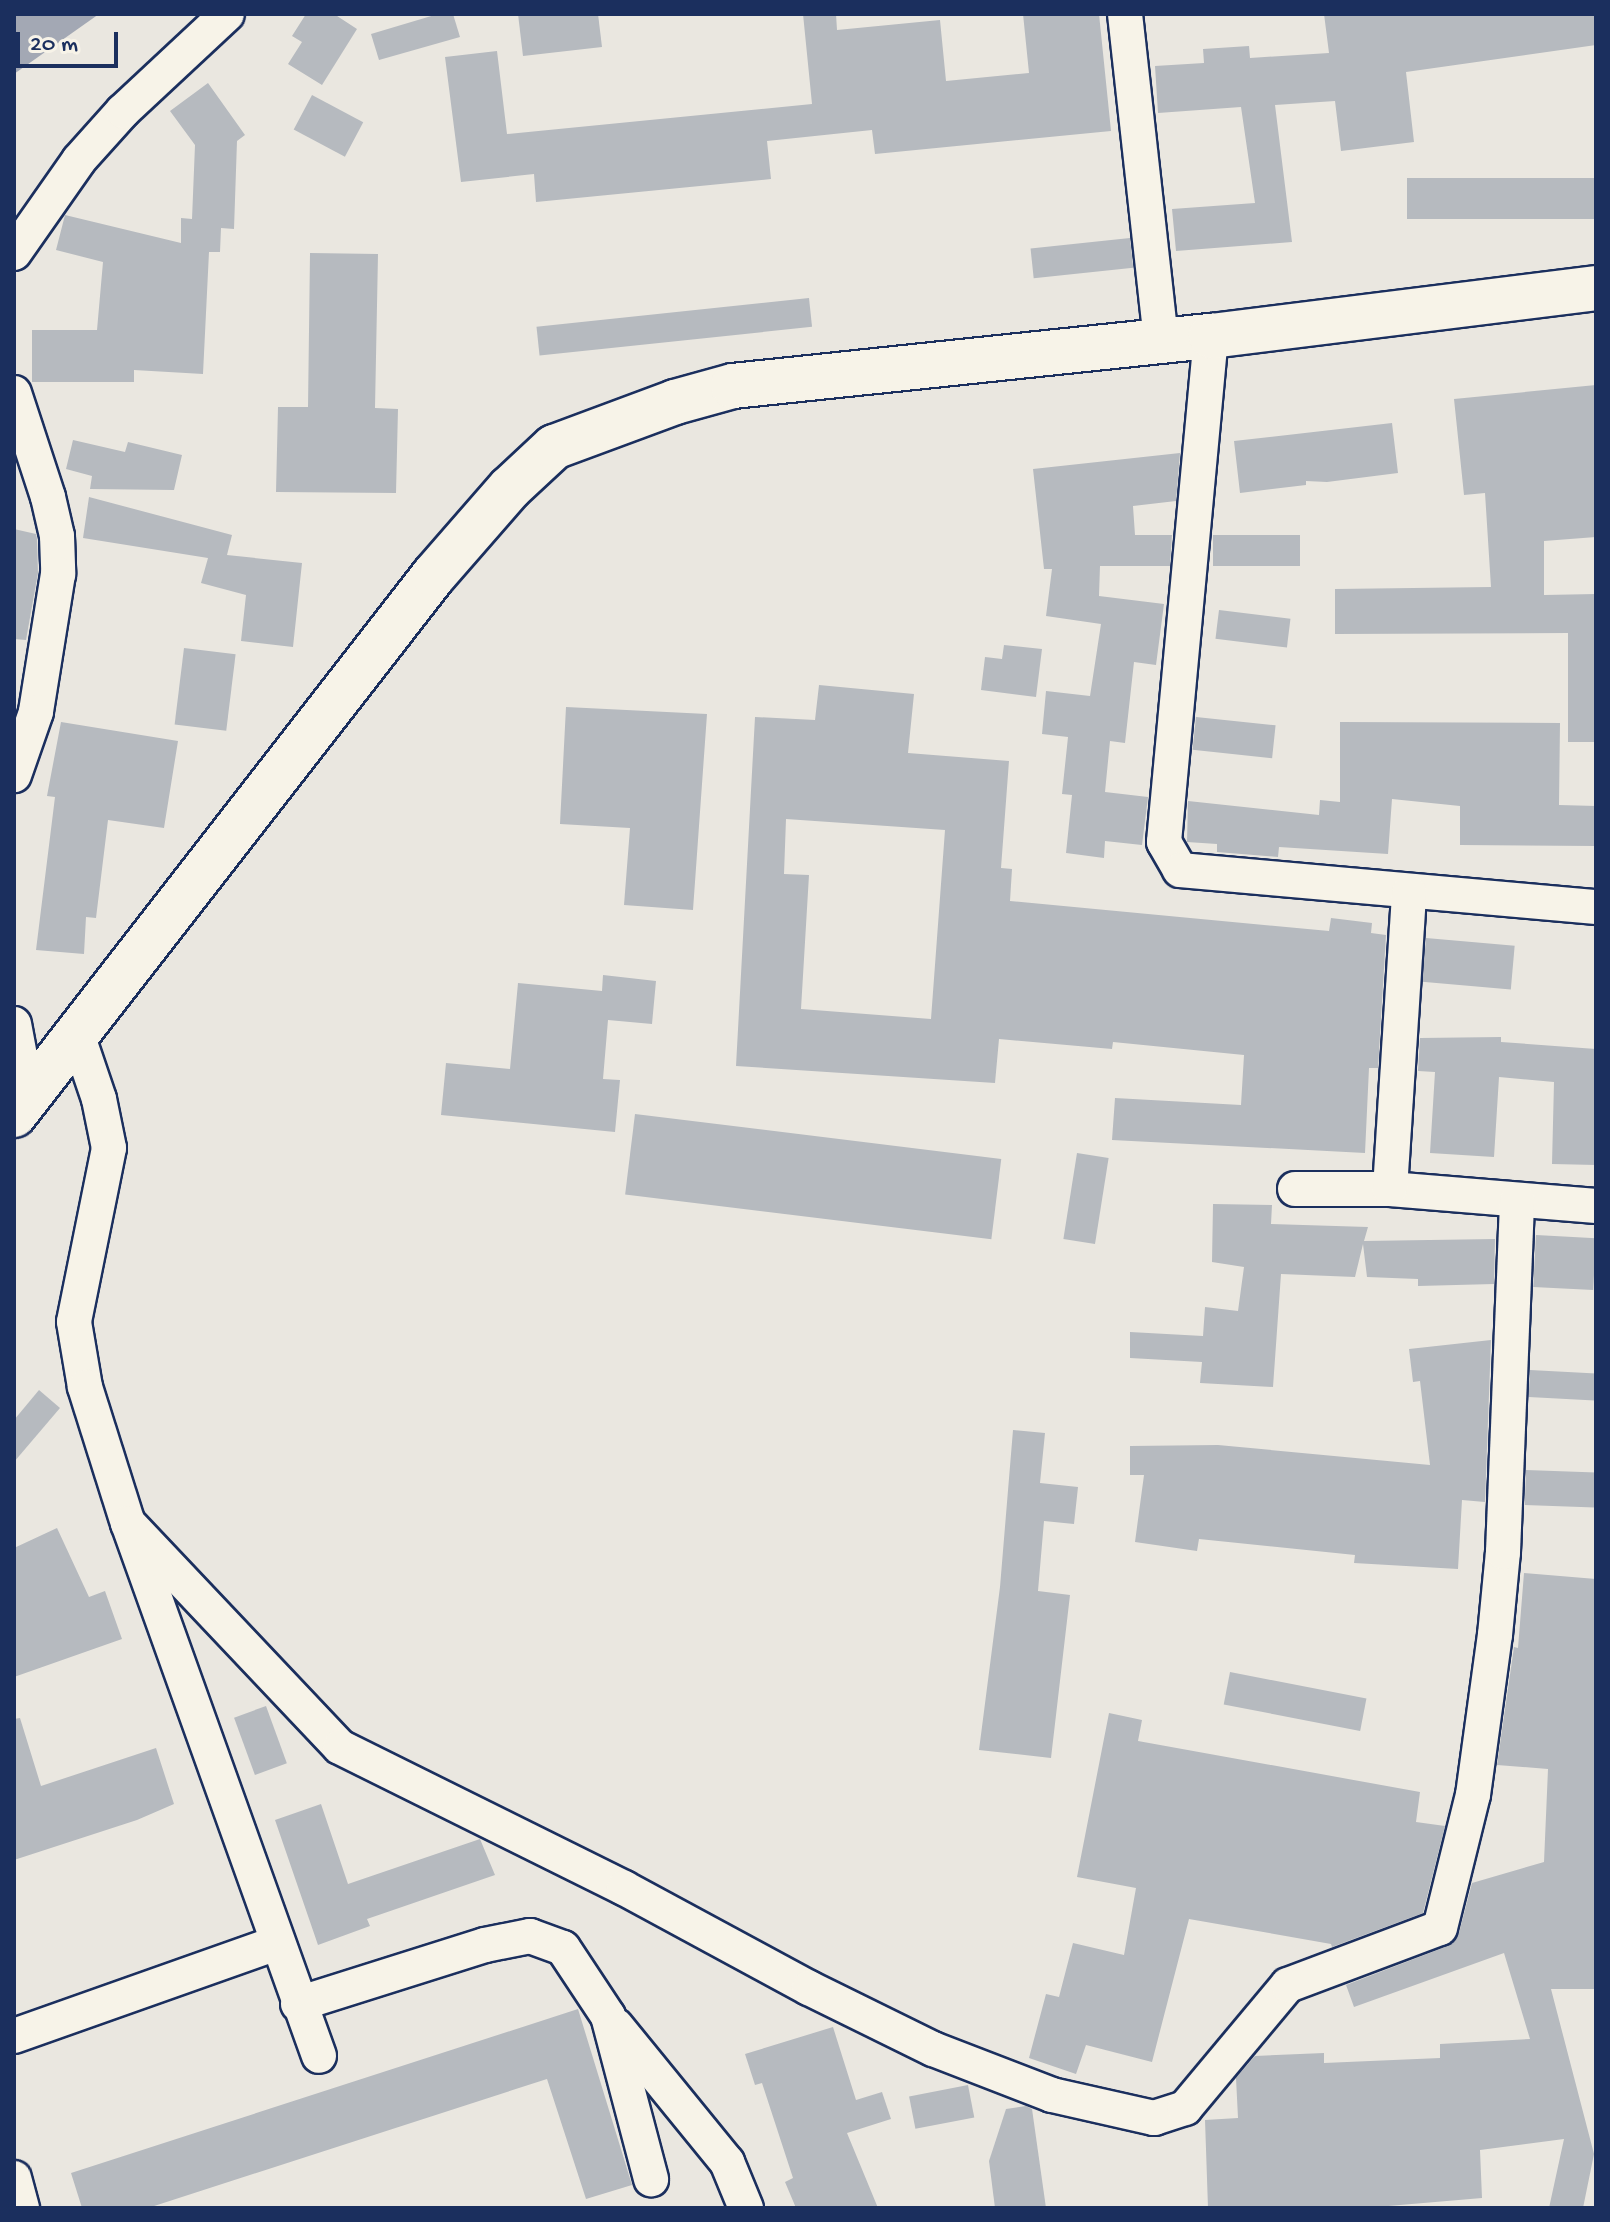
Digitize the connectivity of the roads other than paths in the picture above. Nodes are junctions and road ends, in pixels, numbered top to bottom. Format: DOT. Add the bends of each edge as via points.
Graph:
graph roads {
  1 [pos="227,14"];
  2 [pos="1125,14"];
  3 [pos="14,253"];
  4 [pos="1596,288"];
  5 [pos="1211,336"];
  6 [pos="1161,341"];
  7 [pos="14,393"];
  8 [pos="14,770"];
  9 [pos="1409,893"];
  10 [pos="1596,907"];
  11 [pos="14,1024"];
  12 [pos="78,1037"];
  13 [pos="21,1107"];
  14 [pos="1295,1189"];
  15 [pos="1390,1189"];
  16 [pos="1517,1200"];
  17 [pos="1596,1206"];
  18 [pos="128,1523"];
  19 [pos="276,1943"];
  20 [pos="298,2004"];
  21 [pos="608,2016"];
  22 [pos="14,2036"];
  23 [pos="319,2056"];
  24 [pos="14,2178"];
  25 [pos="651,2179"];
  26 [pos="22,2208"];
  27 [pos="746,2208"];
  1 -- 3 [label="street" via="133,101 79,160"];
  2 -- 6 [label="street"];
  4 -- 5 [label="street"];
  5 -- 6 [label="street"];
  5 -- 9 [label="street" via="1164,842 1180,870"];
  6 -- 12 [label="street" via="733,386 554,447 510,488 434,575"];
  7 -- 8 [label="street" via="48,497 58,574 36,712"];
  9 -- 10 [label="street"];
  9 -- 15 [label="street"];
  11 -- 13 [label="street"];
  12 -- 13 [label="street"];
  12 -- 18 [label="street" via="109,1148 74,1322 85,1387"];
  14 -- 15 [label="street"];
  15 -- 16 [label="street"];
  16 -- 17 [label="street"];
  16 -- 18 [label="street" via="1495,1635 1473,1795 1440,1928 1288,1985 1185,2108 1154,2118 1052,2095 933,2049 340,1747"];
  18 -- 19 [label="street"];
  19 -- 20 [label="street"];
  19 -- 22 [label="street"];
  20 -- 21 [label="street" via="485,1945 530,1936 563,1948"];
  20 -- 23 [label="street"];
  21 -- 25 [label="street"];
  21 -- 27 [label="street" via="727,2162"];
  24 -- 26 [label="street"];
}
